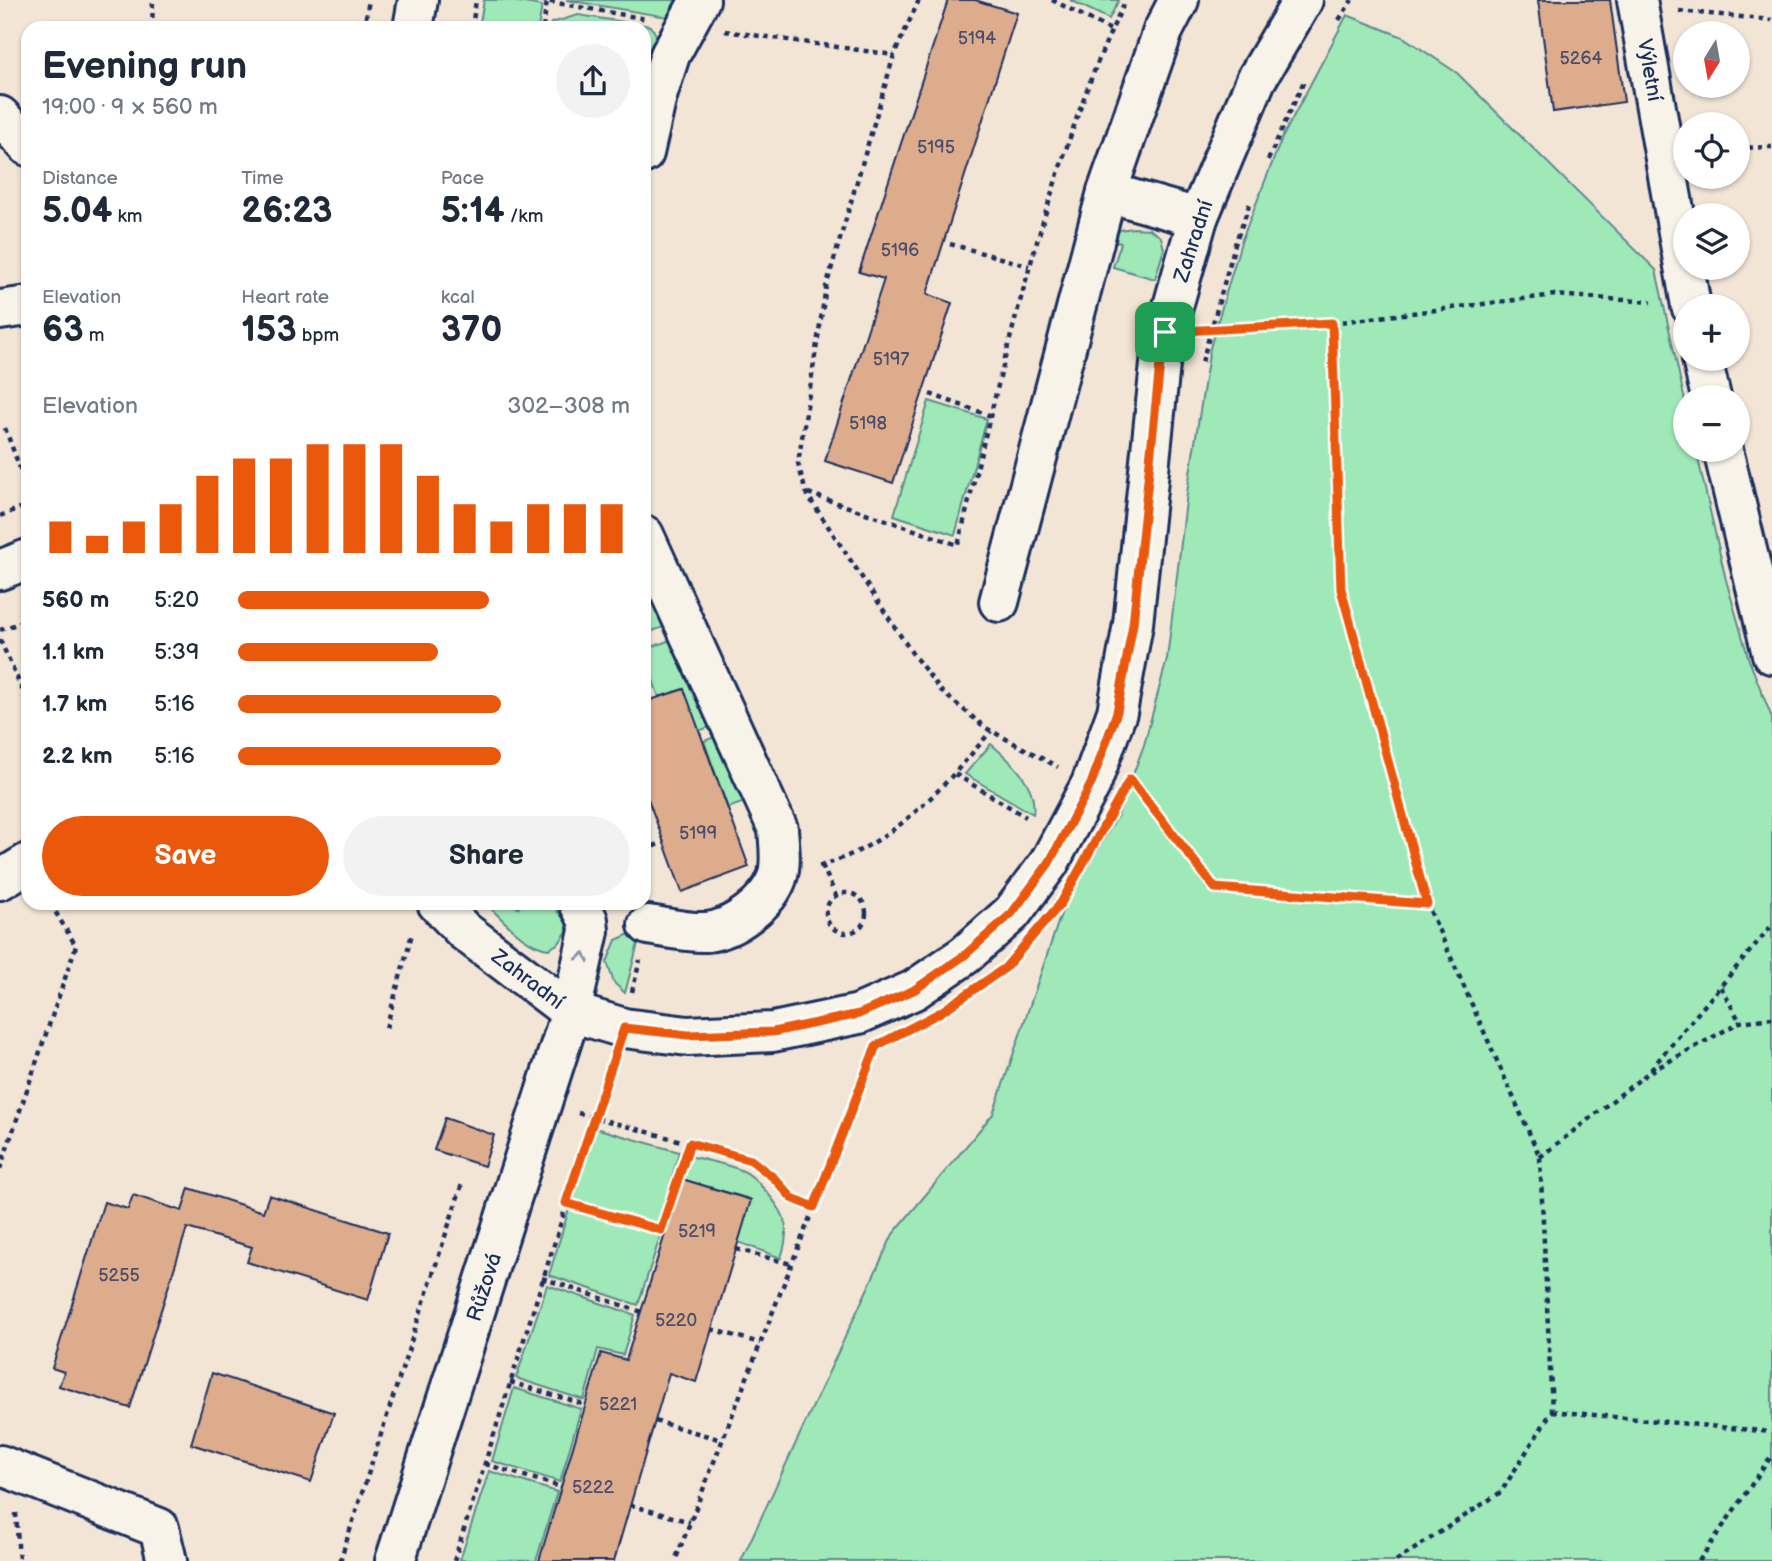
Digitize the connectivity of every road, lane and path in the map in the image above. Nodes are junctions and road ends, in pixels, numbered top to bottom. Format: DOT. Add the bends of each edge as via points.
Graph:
graph roads {
  1 [pos="153,0"];
  2 [pos="369,0"];
  3 [pos="418,0"];
  4 [pos="476,0"];
  5 [pos="540,0"];
  6 [pos="919,0"];
  7 [pos="1052,0"];
  8 [pos="1126,0"];
  9 [pos="1180,0"];
  10 [pos="1303,0"];
  11 [pos="1352,0"];
  12 [pos="1637,0"];
  13 [pos="547,1"];
  14 [pos="1678,10"];
  15 [pos="693,13"];
  16 [pos="1772,20"];
  17 [pos="152,21"];
  18 [pos="365,21"];
  19 [pos="414,21"];
  20 [pos="473,21"];
  21 [pos="544,21"];
  22 [pos="1337,23"];
  23 [pos="1111,30"];
  24 [pos="894,55"];
  25 [pos="1309,71"];
  26 [pos="0,116"];
  27 [pos="651,122"];
  28 [pos="21,138"];
  29 [pos="1750,148"];
  30 [pos="1772,148"];
  31 [pos="1262,172"];
  32 [pos="1107,192"];
  33 [pos="1252,196"];
  34 [pos="1198,218"];
  35 [pos="950,244"];
  36 [pos="1029,266"];
  37 [pos="1689,294"];
  38 [pos="1673,304"];
  39 [pos="21,307"];
  40 [pos="0,310"];
  41 [pos="1332,323"];
  42 [pos="1211,330"];
  43 [pos="1165,332"];
  44 [pos="1201,368"];
  45 [pos="930,394"];
  46 [pos="991,416"];
  47 [pos="5,428"];
  48 [pos="1726,462"];
  49 [pos="21,472"];
  50 [pos="806,493"];
  51 [pos="21,508"];
  52 [pos="0,516"];
  53 [pos="651,551"];
  54 [pos="21,562"];
  55 [pos="0,570"];
  56 [pos="999,602"];
  57 [pos="21,622"];
  58 [pos="0,630"];
  59 [pos="0,640"];
  60 [pos="1772,654"];
  61 [pos="21,686"];
  62 [pos="990,731"];
  63 [pos="955,774"];
  64 [pos="1107,788"];
  65 [pos="1026,817"];
  66 [pos="664,842"];
  67 [pos="651,847"];
  68 [pos="822,865"];
  69 [pos="21,867"];
  70 [pos="777,878"];
  71 [pos="0,880"];
  72 [pos="836,895"];
  73 [pos="1427,904"];
  74 [pos="54,910"];
  75 [pos="583,910"];
  76 [pos="425,916"];
  77 [pos="648,925"];
  78 [pos="1772,925"];
  79 [pos="1721,987"];
  80 [pos="571,1012"];
  81 [pos="1772,1018"];
  82 [pos="1740,1022"];
  83 [pos="386,1028"];
  84 [pos="624,1028"];
  85 [pos="863,1050"];
  86 [pos="1647,1073"];
  87 [pos="543,1106"];
  88 [pos="593,1116"];
  89 [pos="690,1143"];
  90 [pos="1540,1157"];
  91 [pos="0,1169"];
  92 [pos="463,1181"];
  93 [pos="566,1203"];
  94 [pos="814,1207"];
  95 [pos="736,1249"];
  96 [pos="791,1264"];
  97 [pos="542,1278"];
  98 [pos="642,1312"];
  99 [pos="711,1329"];
  100 [pos="760,1343"];
  101 [pos="510,1382"];
  102 [pos="586,1405"];
  103 [pos="1552,1411"];
  104 [pos="655,1421"];
  105 [pos="1772,1432"];
  106 [pos="722,1440"];
  107 [pos="1772,1455"];
  108 [pos="485,1464"];
  109 [pos="0,1465"];
  110 [pos="561,1487"];
  111 [pos="630,1505"];
  112 [pos="691,1521"];
  113 [pos="167,1561"];
  114 [pos="340,1561"];
  115 [pos="394,1561"];
  116 [pos="454,1561"];
  117 [pos="675,1561"];
  118 [pos="1396,1561"];
  119 [pos="1699,1561"];
  1 -- 17 [label="path"];
  2 -- 18 [label="path"];
  3 -- 19 [label="street"];
  4 -- 20 [label="path"];
  5 -- 13 [label="path"];
  6 -- 24 [label="path"];
  7 -- 23 [label="path"];
  8 -- 23 [label="path"];
  9 -- 32 [label="street" via="1163,31"];
  10 -- 34 [label="street, Zahradní" via="1256,80"];
  11 -- 22 [label="path"];
  12 -- 37 [label="street, Výletní"];
  13 -- 15 [label="path"];
  13 -- 21 [label="path"];
  14 -- 16 [label="path"];
  15 -- 24 [label="path"];
  15 -- 27 [label="street" via="670,55"];
  23 -- 36 [label="path" via="1081,101"];
  24 -- 50 [label="path" via="826,287 798,463"];
  25 -- 31 [label="path"];
  26 -- 28 [label="street"];
  29 -- 30 [label="path"];
  32 -- 34 [label="street"];
  32 -- 56 [label="street"];
  33 -- 42 [label="path"];
  34 -- 43 [label="street, Zahradní"];
  35 -- 36 [label="path"];
  36 -- 46 [label="path"];
  38 -- 41 [label="path" via="1555,295"];
  39 -- 40 [label="street"];
  41 -- 42 [label="path"];
  41 -- 73 [label="path" via="1341,589"];
  42 -- 43 [label="path"];
  42 -- 44 [label="path"];
  43 -- 64 [label="street, Zahradní" via="1133,624"];
  45 -- 46 [label="path"];
  46 -- 50 [label="path" via="958,545"];
  47 -- 49 [label="path"];
  48 -- 60 [label="street"];
  50 -- 62 [label="path" via="942,692"];
  51 -- 52 [label="path"];
  53 -- 70 [label="street" via="778,830"];
  54 -- 55 [label="street"];
  57 -- 58 [label="path"];
  59 -- 61 [label="path"];
  62 -- 63 [label="path"];
  62 -- 64 [label="path"];
  63 -- 65 [label="path"];
  63 -- 68 [label="path" via="884,837"];
  64 -- 73 [label="path" via="1130,779 1215,888"];
  64 -- 84 [label="street, Zahradní" via="1012,913 965,955 914,990 859,1014 773,1032 688,1035"];
  66 -- 67 [label="path"];
  68 -- 70 [label="path"];
  68 -- 72 [label="path"];
  69 -- 71 [label="street"];
  70 -- 77 [label="street" via="758,908 730,925 710,932 686,932"];
  72 -- 72 [label="path" via="825,912 830,925 848,934 860,928 866,911 860,899 849,893"];
  73 -- 90 [label="path"];
  74 -- 91 [label="path" via="76,946"];
  80 -- 75 [label="street, Růžová, one-way" via="589,932"];
  76 -- 80 [label="street, Zahradní" via="464,931"];
  76 -- 83 [label="path"];
  77 -- 84 [label="path"];
  78 -- 79 [label="path"];
  79 -- 82 [label="path"];
  79 -- 86 [label="path"];
  80 -- 84 [label="street, Zahradní"];
  80 -- 87 [label="street, Růžová"];
  81 -- 82 [label="path"];
  82 -- 86 [label="path"];
  84 -- 88 [label="path"];
  85 -- 94 [label="path" via="876,1046"];
  86 -- 90 [label="path"];
  87 -- 88 [label="path"];
  87 -- 115 [label="street, Růžová"];
  88 -- 89 [label="path"];
  88 -- 93 [label="path"];
  89 -- 93 [label="path" via="664,1231"];
  89 -- 94 [label="path" via="751,1160 792,1198"];
  90 -- 103 [label="path"];
  92 -- 114 [label="path"];
  93 -- 97 [label="path"];
  94 -- 96 [label="path"];
  95 -- 96 [label="path"];
  96 -- 100 [label="path"];
  97 -- 98 [label="path"];
  97 -- 101 [label="path"];
  99 -- 100 [label="path"];
  100 -- 106 [label="path"];
  101 -- 102 [label="path"];
  101 -- 108 [label="path"];
  103 -- 105 [label="path"];
  103 -- 118 [label="path" via="1501,1492"];
  104 -- 106 [label="path"];
  106 -- 112 [label="path"];
  107 -- 119 [label="path"];
  108 -- 110 [label="path"];
  108 -- 116 [label="path"];
  109 -- 113 [label="street" via="159,1528"];
  111 -- 112 [label="path"];
  112 -- 117 [label="path"];
}
